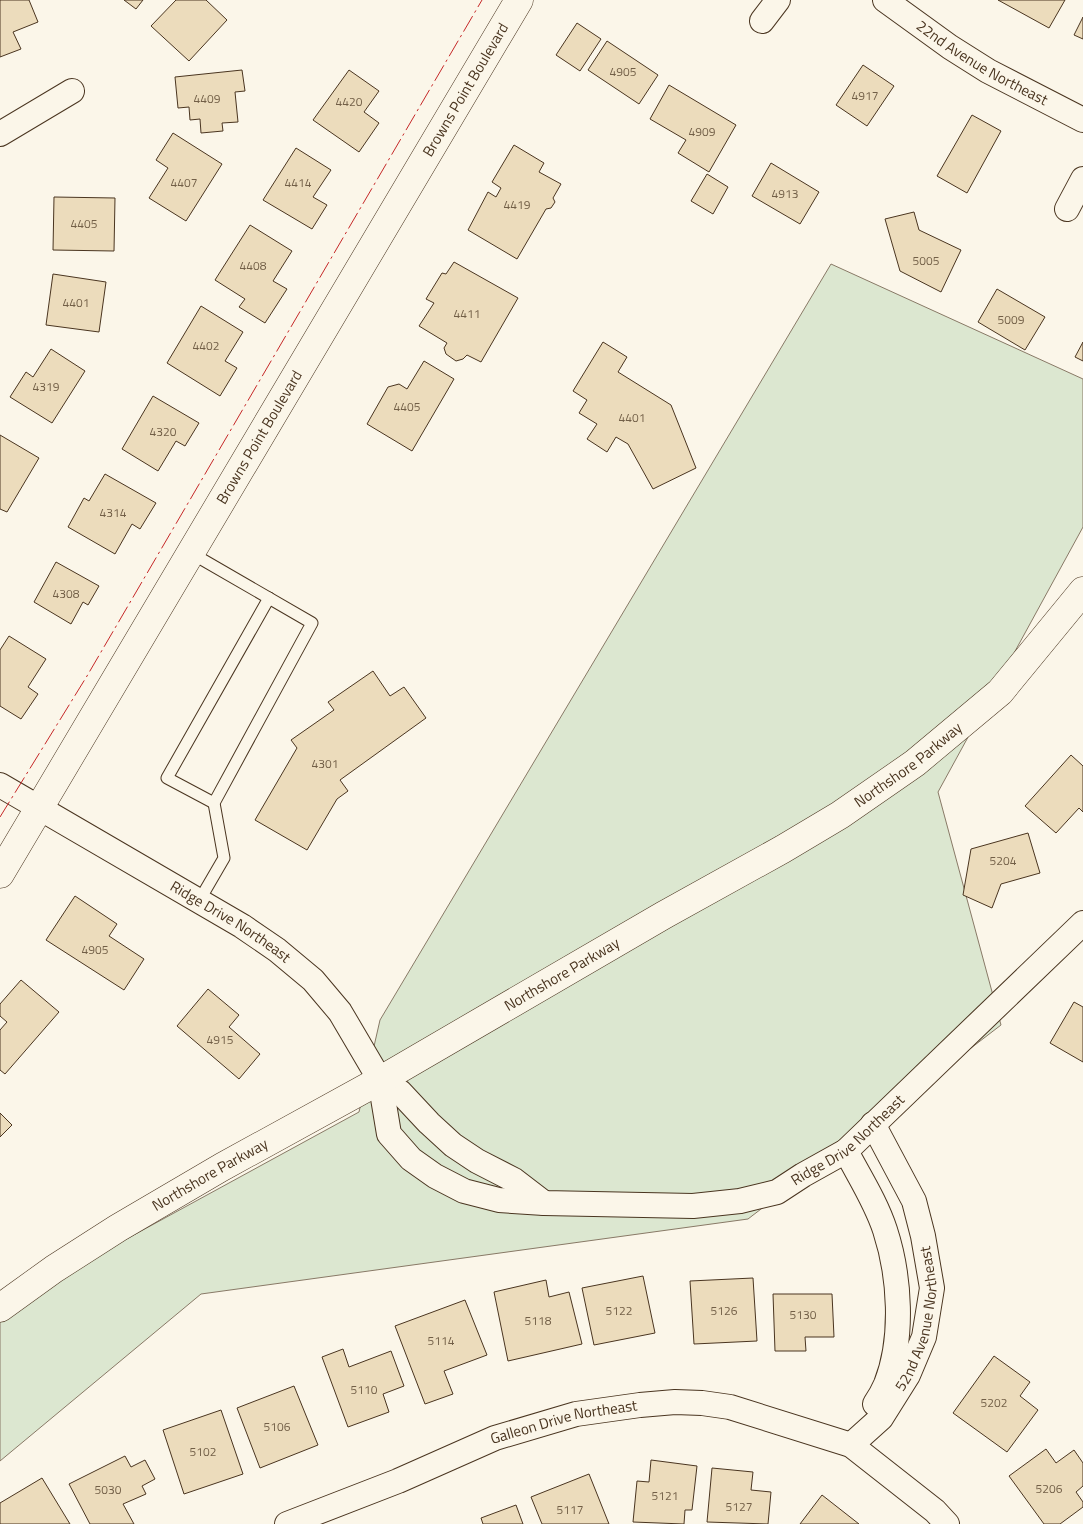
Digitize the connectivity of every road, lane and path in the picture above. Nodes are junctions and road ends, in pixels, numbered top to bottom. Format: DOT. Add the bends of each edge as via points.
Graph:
graph roads {
  1 [pos="519,0"];
  2 [pos="778,0"];
  3 [pos="885,0"];
  4 [pos="762,21"];
  5 [pos="72,91"];
  6 [pos="1083,120"];
  7 [pos="0,134"];
  8 [pos="1083,179"];
  9 [pos="1067,209"];
  10 [pos="191,553"];
  11 [pos="1083,592"];
  12 [pos="269,598"];
  13 [pos="0,785"];
  14 [pos="214,803"];
  15 [pos="39,808"];
  16 [pos="0,874"];
  17 [pos="199,901"];
  18 [pos="1083,923"];
  19 [pos="380,1080"];
  20 [pos="873,1124"];
  21 [pos="846,1151"];
  22 [pos="544,1203"];
  23 [pos="0,1308"];
  24 [pos="851,1445"];
  25 [pos="287,1524"];
  26 [pos="947,1524"];
  1 -- 10 [label="street, Browns Point Boulevard"];
  2 -- 4 [label="street"];
  3 -- 6 [label="street, 22nd Avenue Northeast" via="988,71"];
  5 -- 7 [label="street"];
  8 -- 9 [label="street"];
  10 -- 12 [label="lane"];
  10 -- 15 [label="street, Browns Point Boulevard"];
  11 -- 19 [label="street, Northshore Parkway" via="1000,692 900,774 783,849"];
  12 -- 14 [label="lane" via="312,623"];
  12 -- 14 [label="lane" via="167,778"];
  13 -- 15 [label="street, Ridge Drive Northeast"];
  14 -- 17 [label="lane" via="224,858"];
  15 -- 16 [label="street, Browns Point Boulevard"];
  15 -- 17 [label="street, Ridge Drive Northeast"];
  17 -- 19 [label="street, Ridge Drive Northeast" via="277,950 313,980 340,1012"];
  18 -- 20 [label="street, Ridge Drive Northeast"];
  19 -- 22 [label="street, Ridge Drive Northeast" via="400,1092 453,1145 514,1180"];
  19 -- 22 [label="street, Ridge Drive Northeast" via="389,1134 411,1159 434,1176 464,1191 499,1200"];
  19 -- 23 [label="street, Northshore Parkway" via="118,1228"];
  20 -- 21 [label="street, Ridge Drive Northeast"];
  20 -- 24 [label="street, 52nd Avenue Northeast" via="914,1201 932,1288 924,1337 908,1375 880,1418"];
  21 -- 22 [label="street, Ridge Drive Northeast" via="777,1192 740,1201 693,1206"];
  21 -- 24 [label="street, 52nd Avenue Northeast" via="884,1229 895,1269 898,1325 886,1384"];
  24 -- 25 [label="street, Galleon Drive Northeast" via="730,1407 675,1402 631,1406 576,1414 495,1438 398,1481"];
  24 -- 26 [label="street"];
}
